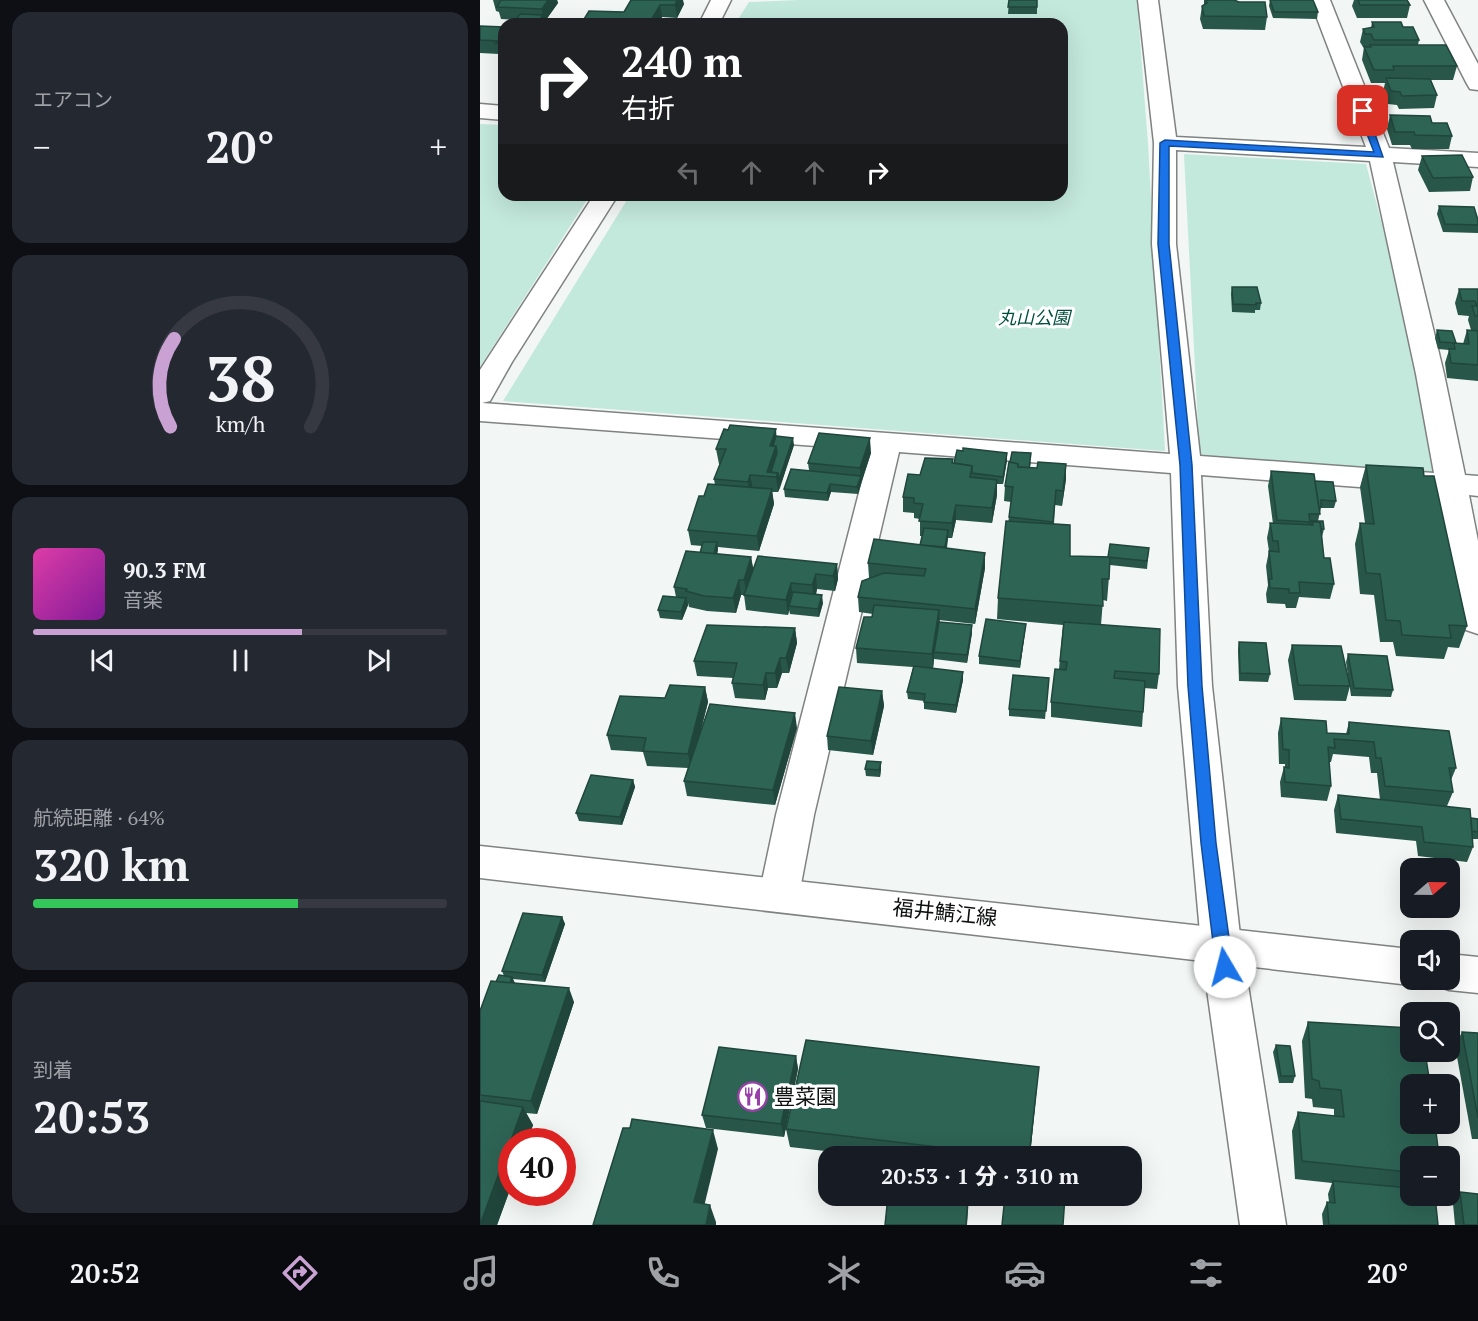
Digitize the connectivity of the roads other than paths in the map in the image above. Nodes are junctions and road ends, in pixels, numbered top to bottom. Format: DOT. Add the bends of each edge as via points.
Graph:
graph roads {
  1 [pos="721,0"];
  2 [pos="1148,0"];
  3 [pos="1320,0"];
  4 [pos="1434,0"];
  5 [pos="712,18"];
  6 [pos="1478,84"];
  7 [pos="480,111"];
  8 [pos="498,112"];
  9 [pos="1165,143"];
  10 [pos="1380,155"];
  11 [pos="1478,160"];
  12 [pos="602,201"];
  13 [pos="480,395"];
  14 [pos="480,412"];
  15 [pos="887,442"];
  16 [pos="1186,465"];
  17 [pos="1464,485"];
  18 [pos="1478,622"];
  19 [pos="480,862"];
  20 [pos="779,895"];
  21 [pos="1221,944"];
  22 [pos="1400,966"];
  23 [pos="1460,973"];
  24 [pos="1478,975"];
  25 [pos="1263,1225"];
  1 -- 5 [label="street"];
  2 -- 9 [label="street"];
  3 -- 10 [label="street"];
  4 -- 6 [label="street"];
  7 -- 8 [label="street"];
  9 -- 10 [label="street"];
  9 -- 16 [label="street" via="1164,244"];
  10 -- 11 [label="street"];
  10 -- 17 [label="street" via="1430,374"];
  12 -- 13 [label="street"];
  14 -- 15 [label="street"];
  15 -- 16 [label="street"];
  15 -- 20 [label="street" via="795,814"];
  16 -- 17 [label="street"];
  16 -- 21 [label="street" via="1195,686"];
  17 -- 18 [label="street"];
  19 -- 20 [label="street, 福井鯖江線"];
  20 -- 21 [label="street, 福井鯖江線"];
  21 -- 22 [label="street, 福井鯖江線"];
  21 -- 25 [label="street"];
  23 -- 24 [label="street"];
}
